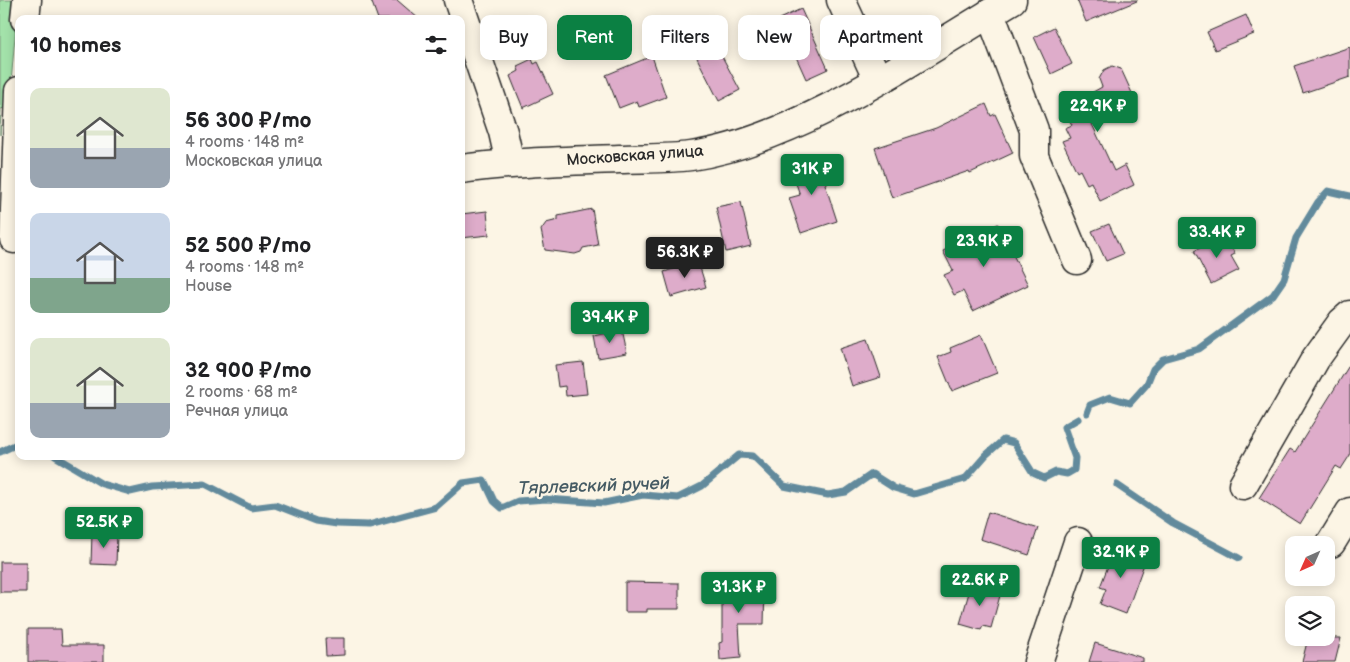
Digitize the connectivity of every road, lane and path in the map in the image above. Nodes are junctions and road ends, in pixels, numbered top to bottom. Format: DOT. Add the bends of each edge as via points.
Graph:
graph roads {
  1 [pos="27,0"];
  2 [pos="458,0"];
  3 [pos="840,0"];
  4 [pos="1001,7"];
  5 [pos="25,15"];
  6 [pos="463,15"];
  7 [pos="465,21"];
  8 [pos="878,80"];
  9 [pos="510,163"];
  10 [pos="15,166"];
  11 [pos="465,169"];
  12 [pos="11,241"];
  13 [pos="1078,260"];
  14 [pos="1350,315"];
  15 [pos="1243,485"];
  16 [pos="1350,512"];
  17 [pos="1335,536"];
  18 [pos="1078,542"];
  19 [pos="1038,662"];
  1 -- 5 [label="street"];
  2 -- 6 [label="street"];
  3 -- 8 [label="street"];
  4 -- 8 [label="street, Московская улица"];
  4 -- 13 [label="street" via="1034,130 1034,156"];
  7 -- 9 [label="street" via="503,132"];
  8 -- 9 [label="street, Московская улица" via="765,135 708,152 690,156"];
  9 -- 11 [label="street, Московская улица"];
  10 -- 12 [label="street"];
  14 -- 15 [label="street" via="1316,358"];
  16 -- 17 [label="street"];
  18 -- 19 [label="street"];
}
